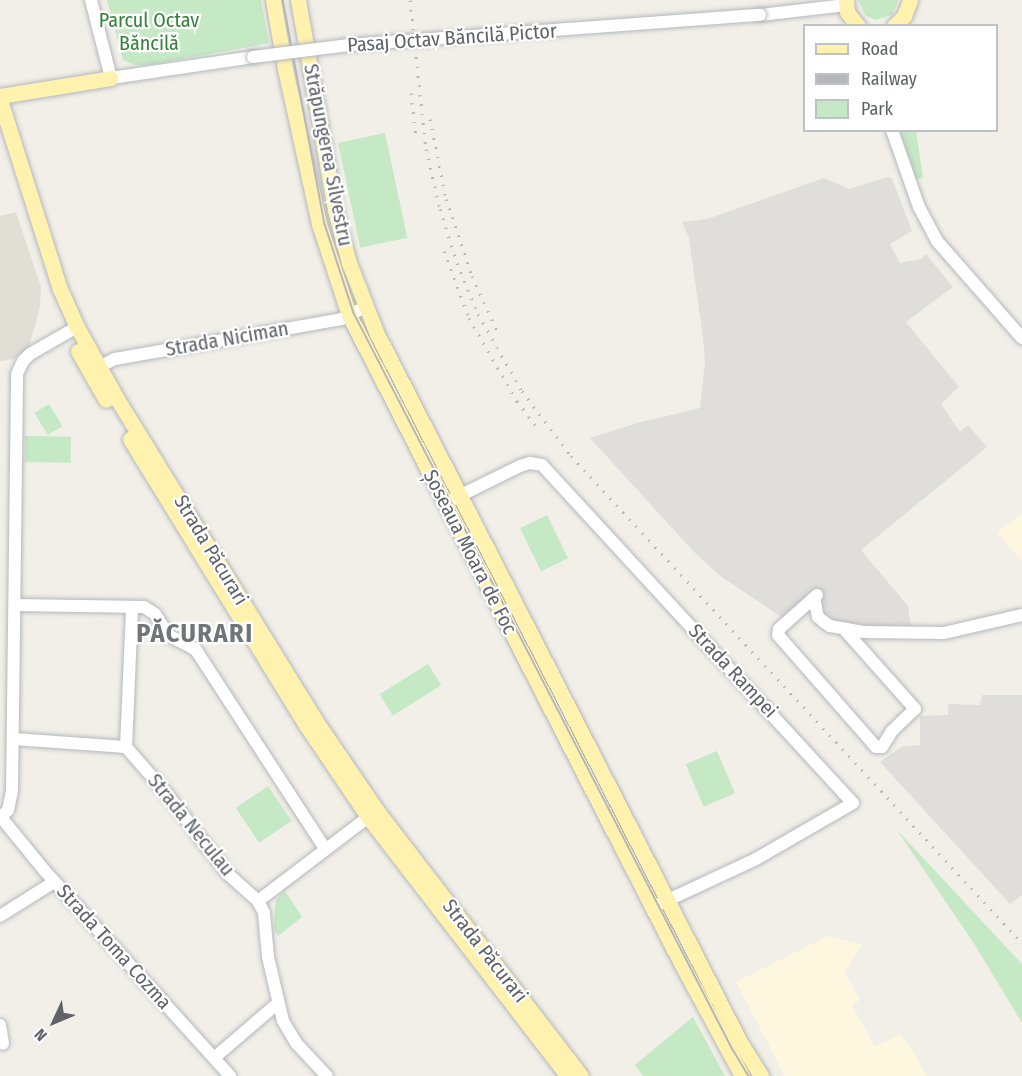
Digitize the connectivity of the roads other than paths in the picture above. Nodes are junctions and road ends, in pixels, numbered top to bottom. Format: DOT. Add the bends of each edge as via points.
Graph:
graph roads {
  1 [pos="91,0"];
  2 [pos="273,0"];
  3 [pos="298,0"];
  4 [pos="910,0"];
  5 [pos="851,15"];
  6 [pos="896,24"];
  7 [pos="111,78"];
  8 [pos="0,98"];
  9 [pos="0,132"];
  10 [pos="893,132"];
  11 [pos="366,307"];
  12 [pos="349,315"];
  13 [pos="72,330"];
  14 [pos="1022,338"];
  15 [pos="94,370"];
  16 [pos="459,495"];
  17 [pos="444,502"];
  18 [pos="15,605"];
  19 [pos="132,607"];
  20 [pos="1022,615"];
  21 [pos="844,629"];
  22 [pos="14,739"];
  23 [pos="126,747"];
  24 [pos="373,814"];
  25 [pos="0,817"];
  26 [pos="325,849"];
  27 [pos="54,882"];
  28 [pos="669,900"];
  29 [pos="258,901"];
  30 [pos="653,908"];
  31 [pos="0,916"];
  32 [pos="278,1003"];
  33 [pos="0,1025"];
  34 [pos="740,1042"];
  35 [pos="3,1044"];
  36 [pos="214,1058"];
  37 [pos="230,1076"];
  38 [pos="327,1076"];
  39 [pos="568,1076"];
  40 [pos="581,1076"];
  41 [pos="742,1076"];
  42 [pos="755,1076"];
  43 [pos="761,1076"];
  1 -- 7 [label="street"];
  2 -- 12 [label="main road, Șoseaua Moara de Foc" via="319,224"];
  3 -- 11 [label="main road, Străpungerea Silvestru" via="335,210"];
  4 -- 6 [label="main road"];
  5 -- 7 [label="street, Pasaj Octav Băncilă Pictor, bridge" via="760,15 349,45"];
  7 -- 8 [label="main road"];
  8 -- 13 [label="main road, Strada Păcurari"];
  9 -- 13 [label="main road, Strada Păcurari" via="47,280"];
  10 -- 14 [label="street" via="919,207 937,241"];
  11 -- 12 [label="street, Strada Niciman"];
  11 -- 16 [label="main road, Șoseaua Moara de Foc"];
  12 -- 15 [label="street, Strada Niciman" via="115,359"];
  12 -- 17 [label="main road, Șoseaua Moara de Foc"];
  13 -- 15 [label="main road, Strada Păcurari"];
  13 -- 18 [label="street" via="30,354 17,374"];
  15 -- 24 [label="main road, Strada Păcurari"];
  16 -- 17 [label="street, Strada Rampei"];
  16 -- 28 [label="main road, Șoseaua Moara de Foc"];
  16 -- 28 [label="street, Strada Rampei" via="520,466 542,465 853,803 756,859"];
  17 -- 30 [label="main road, Șoseaua Moara de Foc"];
  18 -- 19 [label="street"];
  18 -- 22 [label="street"];
  19 -- 23 [label="street"];
  19 -- 26 [label="street" via="155,614 168,635 196,650"];
  20 -- 21 [label="street" via="944,633"];
  21 -- 21 [label="street" via="830,626 818,617 815,597 779,628 778,635 876,747 882,747 915,709"];
  22 -- 23 [label="street"];
  22 -- 25 [label="street" via="11,800"];
  23 -- 29 [label="street, Strada Neculau" via="228,874"];
  24 -- 26 [label="street"];
  24 -- 39 [label="main road, Strada Păcurari"];
  24 -- 40 [label="main road, Strada Păcurari"];
  25 -- 27 [label="street, Strada Toma Cozma"];
  26 -- 29 [label="street"];
  27 -- 31 [label="street"];
  27 -- 36 [label="street, Strada Toma Cozma"];
  28 -- 30 [label="street"];
  28 -- 34 [label="main road, Șoseaua Moara de Foc"];
  29 -- 32 [label="street" via="264,913"];
  30 -- 41 [label="main road, Șoseaua Moara de Foc"];
  32 -- 36 [label="street"];
  32 -- 38 [label="street" via="289,1033"];
  33 -- 35 [label="street"];
  34 -- 42 [label="street"];
  34 -- 43 [label="main road, Șoseaua Moara de Foc"];
  36 -- 37 [label="street, Strada Toma Cozma"];
}
